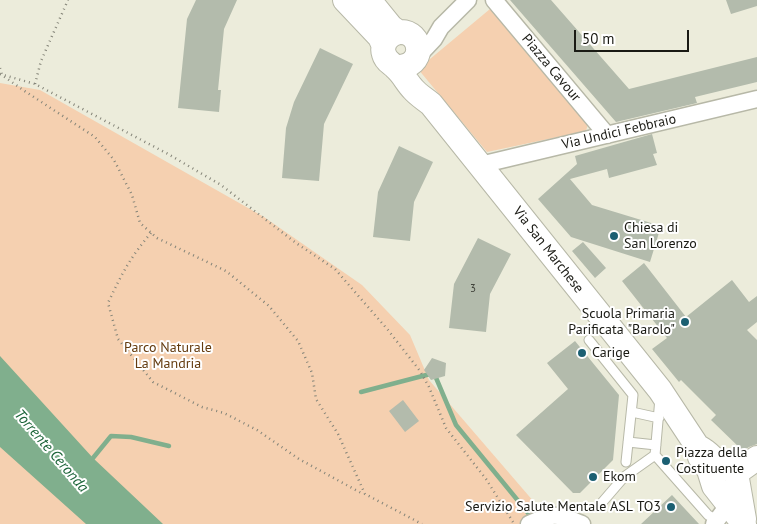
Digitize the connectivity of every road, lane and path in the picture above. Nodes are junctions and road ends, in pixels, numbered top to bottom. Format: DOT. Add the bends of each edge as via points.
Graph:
graph roads {
  1 [pos="68,0"];
  2 [pos="345,0"];
  3 [pos="370,0"];
  4 [pos="468,0"];
  5 [pos="494,0"];
  6 [pos="403,50"];
  7 [pos="0,68"];
  8 [pos="1,74"];
  9 [pos="35,84"];
  10 [pos="757,99"];
  11 [pos="607,135"];
  12 [pos="480,165"];
  13 [pos="152,232"];
  14 [pos="590,340"];
  15 [pos="607,343"];
  16 [pos="633,376"];
  17 [pos="660,390"];
  18 [pos="632,412"];
  19 [pos="659,418"];
  20 [pos="628,442"];
  21 [pos="655,450"];
  22 [pos="757,458"];
  23 [pos="626,462"];
  24 [pos="723,493"];
  25 [pos="365,494"];
  26 [pos="599,506"];
  27 [pos="536,521"];
  28 [pos="422,524"];
  29 [pos="514,524"];
  30 [pos="582,524"];
  31 [pos="744,524"];
  1 -- 9 [label="path" via="41,61"];
  2 -- 6 [label="street" via="380,36"];
  3 -- 6 [label="street" via="391,27"];
  4 -- 6 [label="street" via="440,27 434,39"];
  5 -- 11 [label="street, Piazza Cavour"];
  6 -- 12 [label="street, Via San Marchese" via="431,104"];
  7 -- 8 [label="path"];
  8 -- 9 [label="path"];
  8 -- 13 [label="path" via="95,137 114,160 132,195 140,223"];
  9 -- 29 [label="path" via="221,185 335,269 420,371 446,428 486,479"];
  10 -- 11 [label="street, Via Undici Febbraio"];
  11 -- 12 [label="street, Via Undici Febbraio"];
  12 -- 15 [label="street, Via San Marchese"];
  13 -- 25 [label="path" via="157,238 226,272 270,306 298,341 312,373 316,399 338,434"];
  13 -- 25 [label="path" via="126,266 108,303 118,339 153,382 257,430 298,459"];
  14 -- 15 [label="lane"];
  15 -- 16 [label="street, Via San Marchese"];
  16 -- 17 [label="street, Via San Marchese"];
  16 -- 18 [label="lane"];
  17 -- 19 [label="lane"];
  17 -- 24 [label="street, Via San Marchese" via="697,446 706,451"];
  18 -- 19 [label="lane"];
  18 -- 20 [label="lane"];
  19 -- 21 [label="lane"];
  20 -- 21 [label="lane"];
  20 -- 23 [label="lane"];
  21 -- 24 [label="lane" via="708,515"];
  21 -- 26 [label="lane" via="624,476"];
  22 -- 24 [label="street"];
  24 -- 31 [label="street, Via San Marchese"];
  25 -- 28 [label="path"];
  27 -- 30 [label="street" via="558,514"];
}
